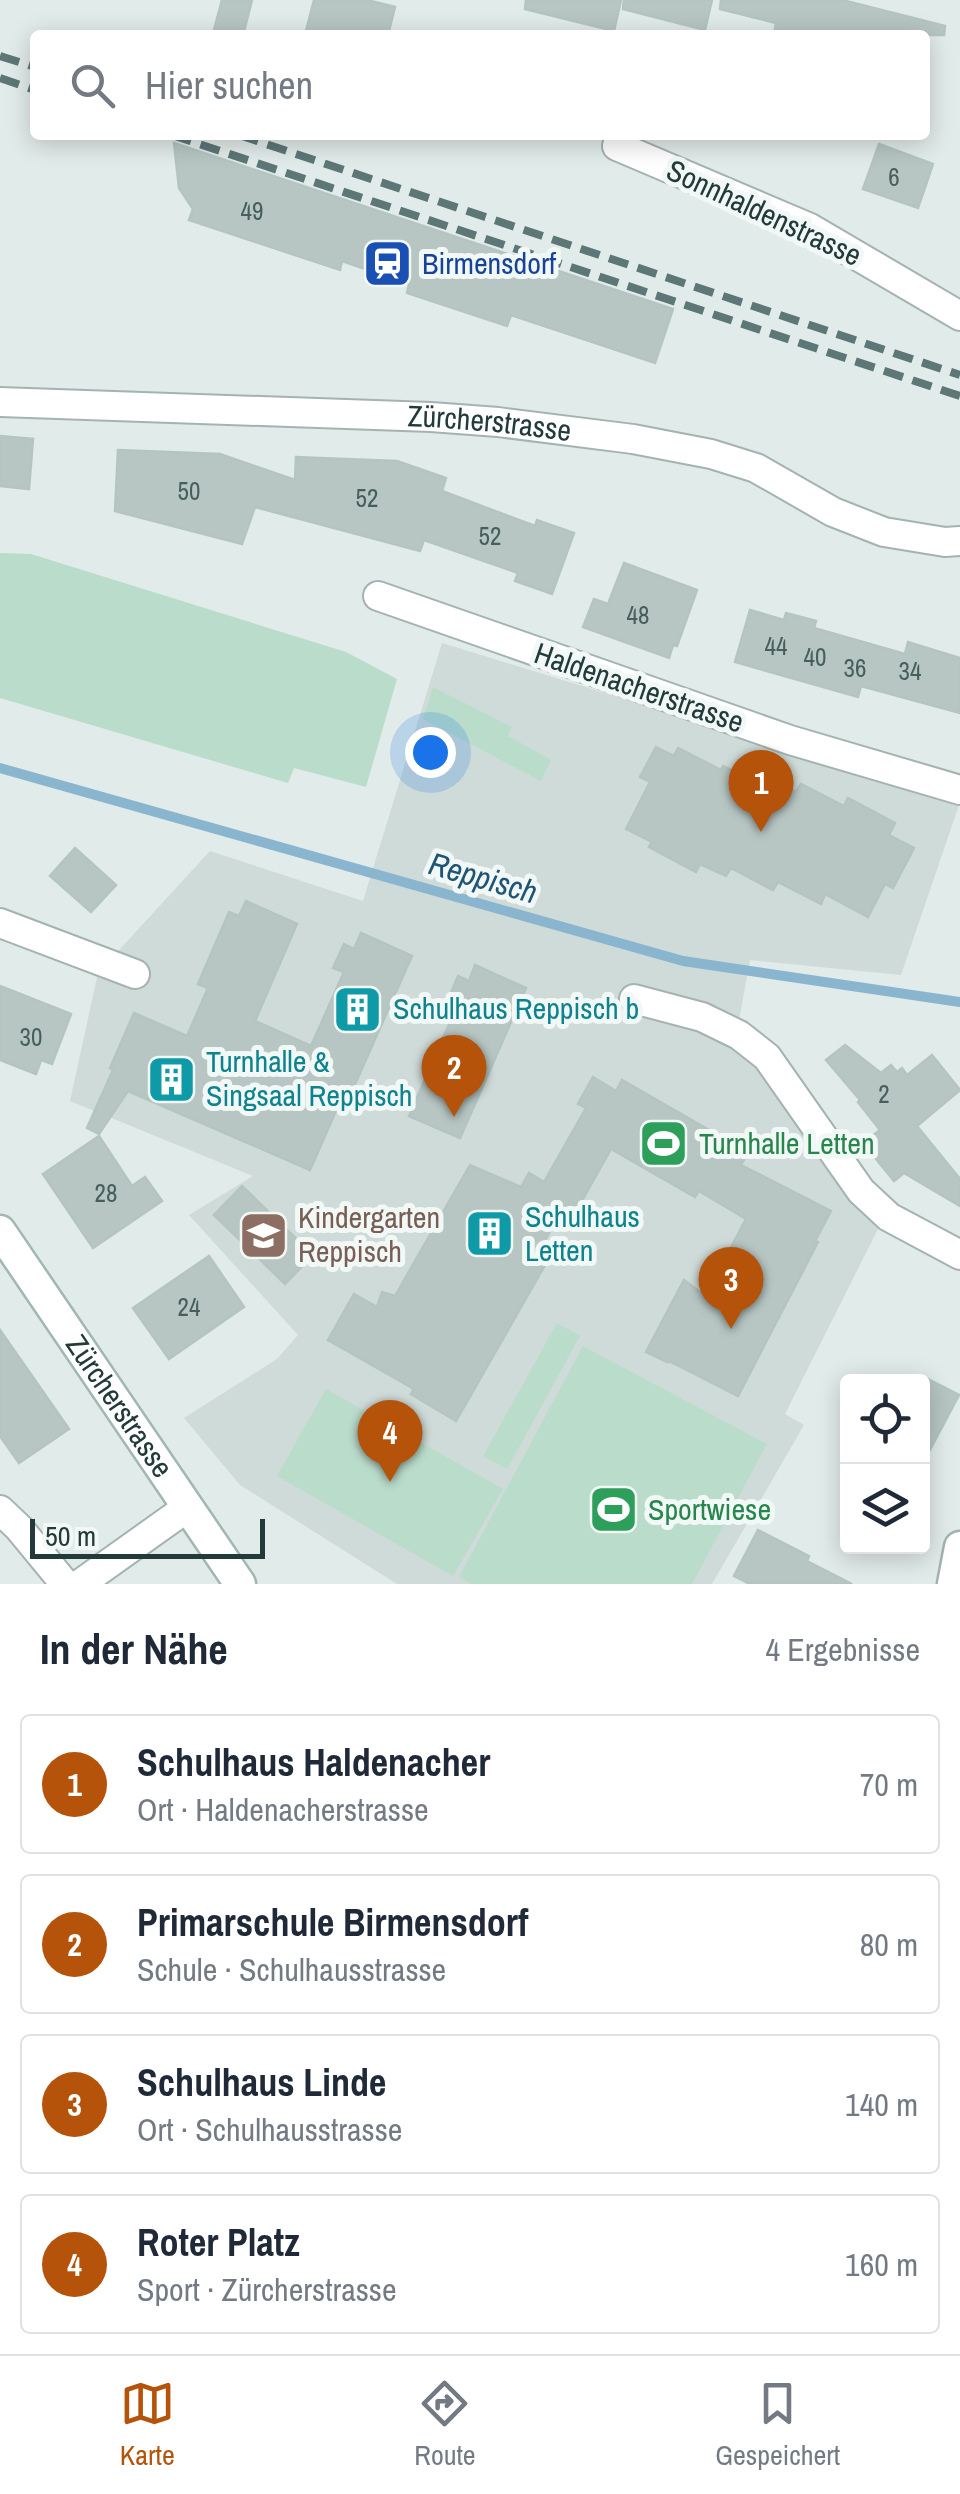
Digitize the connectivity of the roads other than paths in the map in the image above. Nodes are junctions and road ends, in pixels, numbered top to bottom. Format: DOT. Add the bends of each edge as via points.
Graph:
graph roads {
  1 [pos="616,146"];
  2 [pos="960,316"];
  3 [pos="0,402"];
  4 [pos="960,541"];
  5 [pos="378,596"];
  6 [pos="960,790"];
  7 [pos="0,923"];
  8 [pos="134,974"];
  9 [pos="634,998"];
  10 [pos="0,1230"];
  11 [pos="960,1255"];
  12 [pos="188,1506"];
  13 [pos="0,1510"];
  14 [pos="960,1547"];
  15 [pos="64,1584"];
  16 [pos="80,1584"];
  17 [pos="240,1584"];
  18 [pos="953,1584"];
  1 -- 2 [label="street, Sonnhaldenstrasse" via="810,228"];
  3 -- 4 [label="street, Zürcherstrasse" via="432,418 634,439 756,468 884,532"];
  5 -- 6 [label="street, Haldenacherstrasse" via="790,740"];
  7 -- 8 [label="street"];
  9 -- 11 [label="street" via="702,1017 767,1057 861,1191 888,1217"];
  10 -- 12 [label="main road, Zürcherstrasse"];
  12 -- 16 [label="street"];
  12 -- 17 [label="main road, Zürcherstrasse"];
  13 -- 15 [label="street"];
  14 -- 18 [label="main road"];
}
